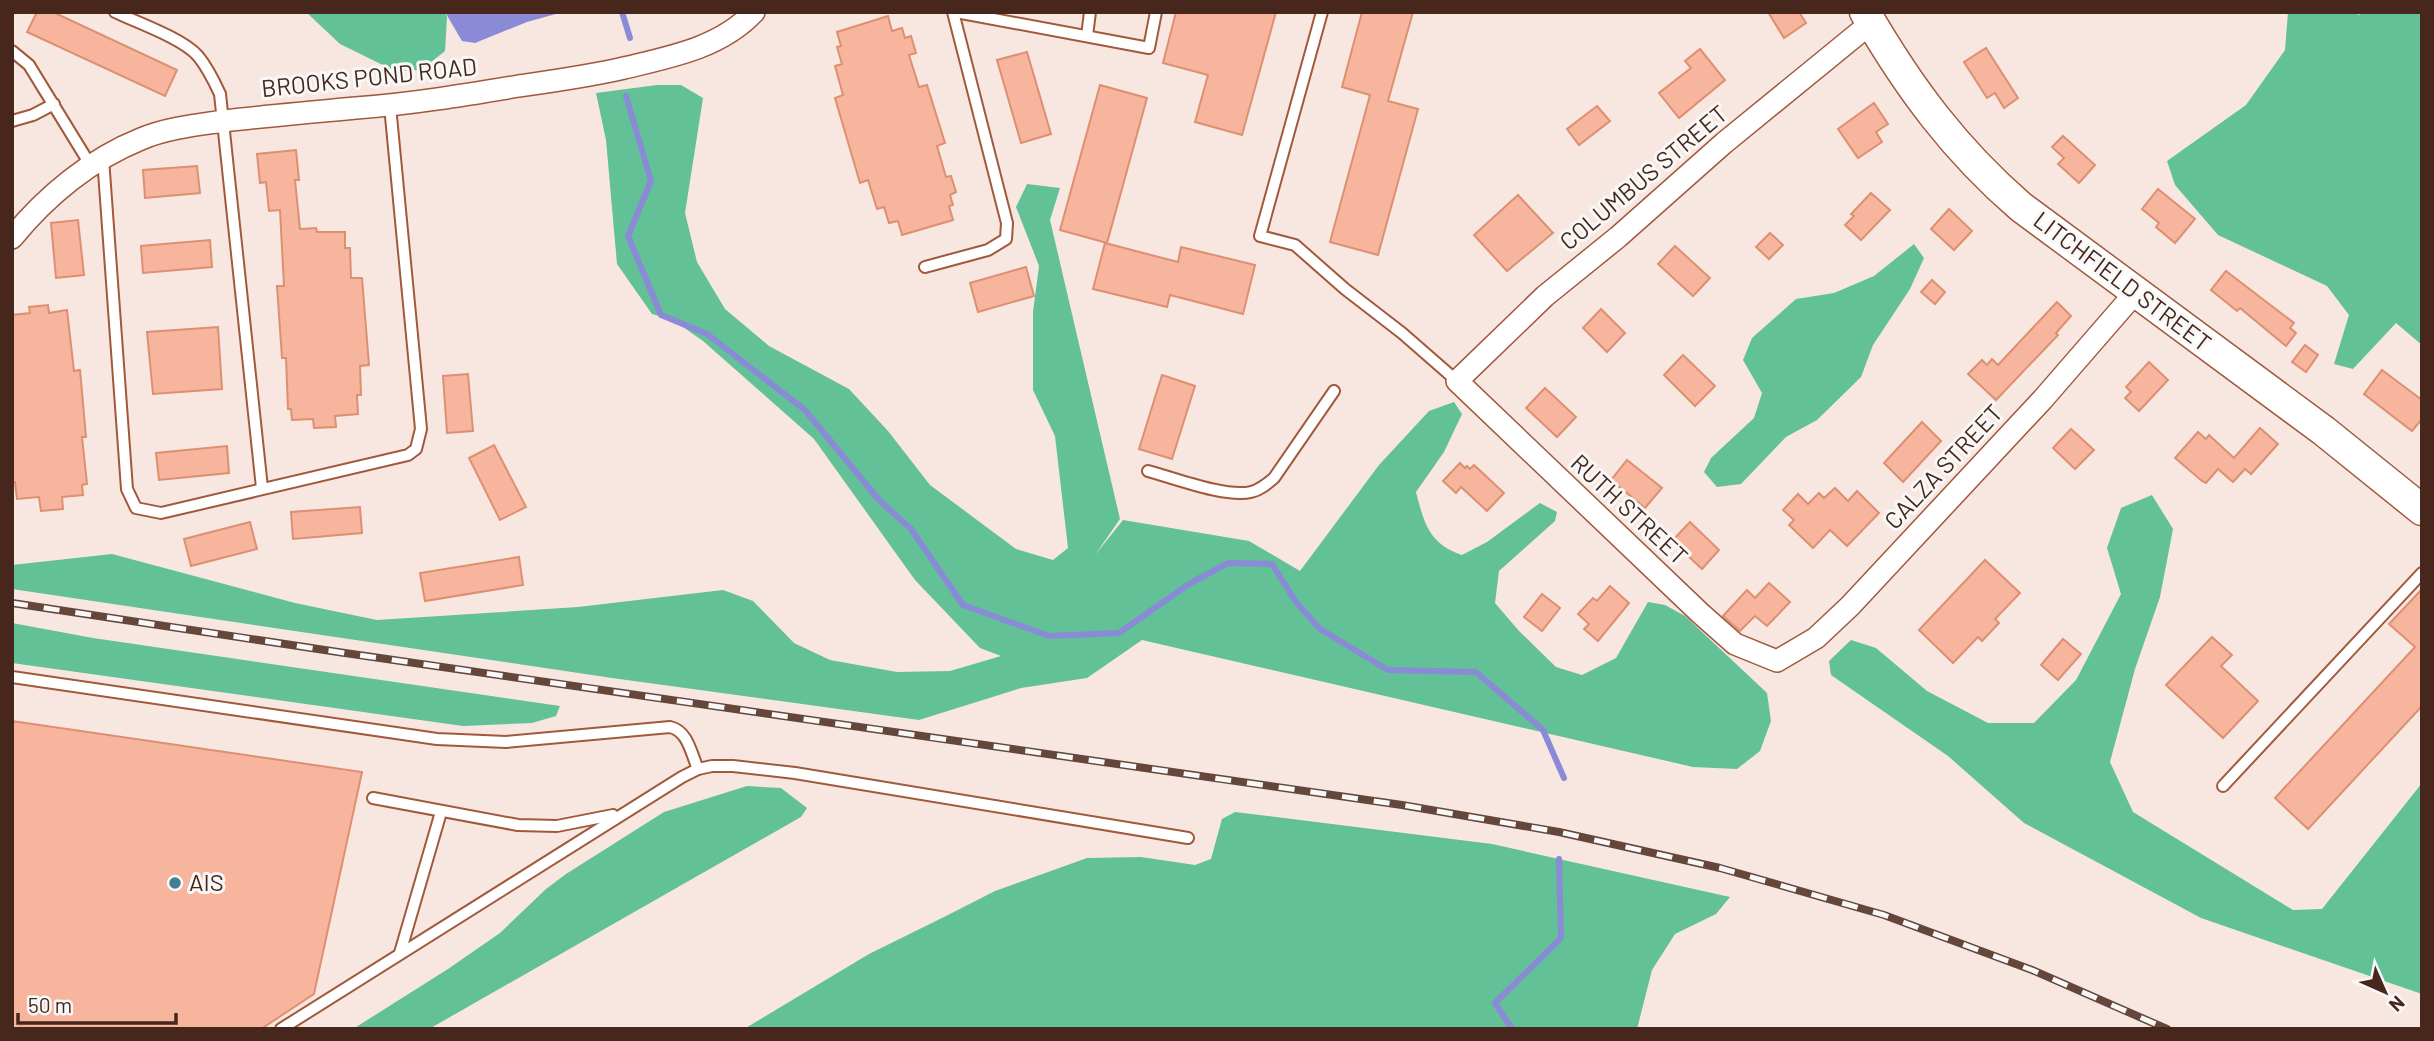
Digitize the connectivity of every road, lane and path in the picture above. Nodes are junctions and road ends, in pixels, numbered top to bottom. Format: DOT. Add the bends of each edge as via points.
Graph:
graph roads {
  1 [pos="116,12"];
  2 [pos="754,12"];
  3 [pos="954,12"];
  4 [pos="1090,12"];
  5 [pos="1156,12"];
  6 [pos="1322,12"];
  7 [pos="1868,18"];
  8 [pos="1087,36"];
  9 [pos="12,51"];
  10 [pos="54,104"];
  11 [pos="390,106"];
  12 [pos="12,121"];
  13 [pos="224,121"];
  14 [pos="97,162"];
  15 [pos="12,238"];
  16 [pos="925,267"];
  17 [pos="2135,293"];
  18 [pos="1457,381"];
  19 [pos="1334,391"];
  20 [pos="1148,471"];
  21 [pos="262,488"];
  22 [pos="2422,510"];
  23 [pos="2422,573"];
  24 [pos="1777,660"];
  25 [pos="12,677"];
  26 [pos="698,769"];
  27 [pos="2223,786"];
  28 [pos="373,798"];
  29 [pos="441,812"];
  30 [pos="623,813"];
  31 [pos="1188,838"];
  32 [pos="400,953"];
  33 [pos="281,1029"];
  1 -- 13 [label="lane" via="196,54 219,94"];
  2 -- 11 [label="street, BROOKS POND ROAD" via="713,42 679,54 600,73"];
  3 -- 8 [label="lane"];
  3 -- 16 [label="lane" via="1007,223 1006,239 988,250"];
  4 -- 8 [label="lane"];
  5 -- 8 [label="lane" via="1149,48"];
  6 -- 18 [label="lane" via="1260,236 1295,245"];
  7 -- 17 [label="main road, LITCHFIELD STREET" via="1924,105 1986,177"];
  7 -- 18 [label="street, COLUMBUS STREET" via="1545,296"];
  9 -- 10 [label="lane" via="29,65"];
  10 -- 12 [label="lane"];
  10 -- 14 [label="lane"];
  11 -- 13 [label="street, BROOKS POND ROAD"];
  11 -- 21 [label="lane" via="421,429 416,449 408,455"];
  13 -- 14 [label="street, BROOKS POND ROAD" via="142,138"];
  13 -- 21 [label="lane"];
  14 -- 15 [label="street, BROOKS POND ROAD" via="69,181"];
  14 -- 21 [label="lane" via="127,489 136,508 161,513"];
  17 -- 22 [label="main road, LITCHFIELD STREET" via="2324,431"];
  17 -- 24 [label="street, CALZA STREET" via="2043,400 1850,606 1816,638"];
  18 -- 24 [label="street, RUTH STREET" via="1735,644"];
  19 -- 20 [label="lane" via="1274,478 1260,489 1228,492"];
  23 -- 27 [label="lane"];
  25 -- 26 [label="lane" via="473,742 670,727 684,734"];
  26 -- 30 [label="lane"];
  26 -- 31 [label="lane" via="733,766 795,773"];
  28 -- 29 [label="lane"];
  29 -- 30 [label="lane" via="518,825 557,826"];
  29 -- 32 [label="lane"];
  30 -- 32 [label="lane"];
  32 -- 33 [label="lane"];
}
